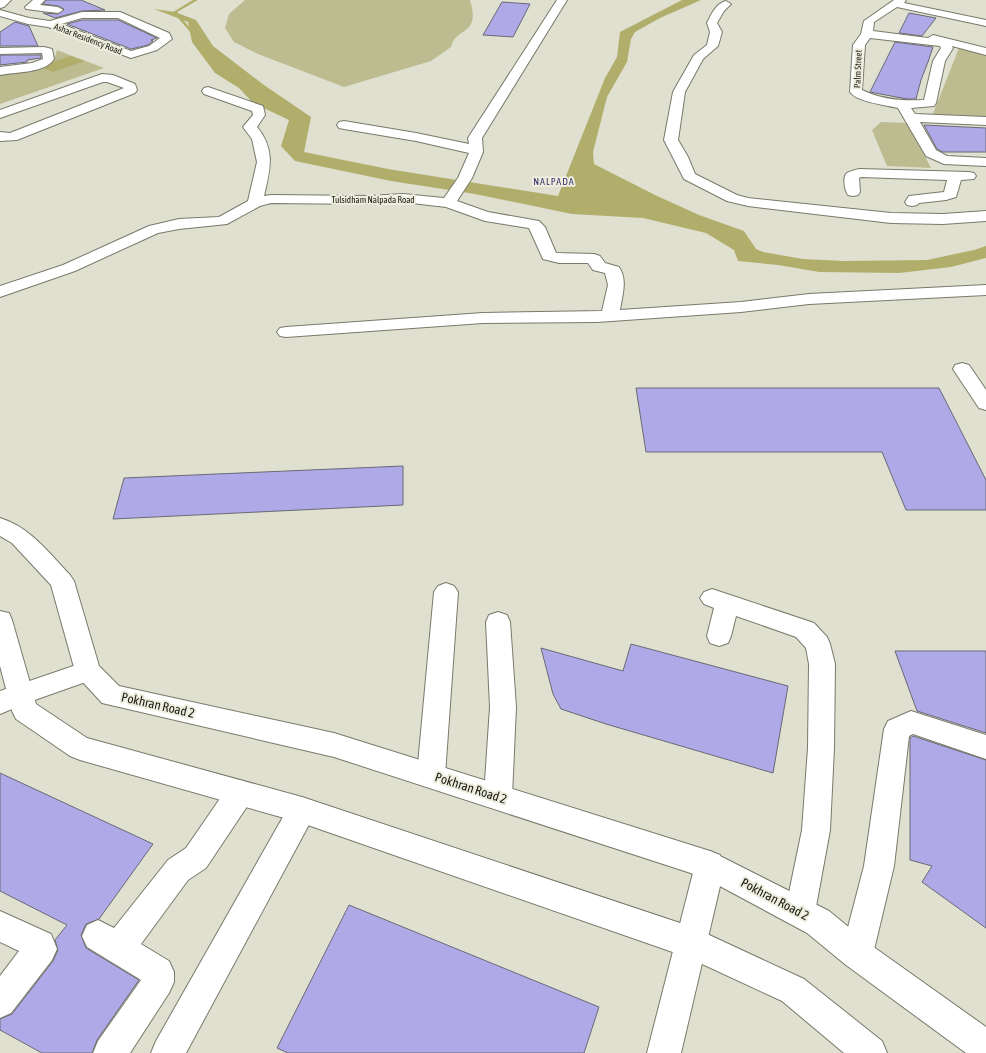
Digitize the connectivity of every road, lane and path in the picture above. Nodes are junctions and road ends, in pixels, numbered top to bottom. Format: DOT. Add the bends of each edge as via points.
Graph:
graph roads {
  1 [pos="6,0"];
  2 [pos="40,0"];
  3 [pos="562,0"];
  4 [pos="898,2"];
  5 [pos="101,3"];
  6 [pos="726,4"];
  7 [pos="0,5"];
  8 [pos="0,13"];
  9 [pos="79,13"];
  10 [pos="879,14"];
  11 [pos="986,23"];
  12 [pos="50,24"];
  13 [pos="867,34"];
  14 [pos="13,39"];
  15 [pos="0,46"];
  16 [pos="0,51"];
  17 [pos="986,52"];
  18 [pos="0,71"];
  19 [pos="208,91"];
  20 [pos="902,105"];
  21 [pos="0,114"];
  22 [pos="911,118"];
  23 [pos="986,121"];
  24 [pos="344,125"];
  25 [pos="0,136"];
  26 [pos="476,150"];
  27 [pos="986,162"];
  28 [pos="955,176"];
  29 [pos="984,177"];
  30 [pos="853,192"];
  31 [pos="451,198"];
  32 [pos="912,202"];
  33 [pos="256,203"];
  34 [pos="986,216"];
  35 [pos="986,290"];
  36 [pos="0,292"];
  37 [pos="610,316"];
  38 [pos="286,332"];
  39 [pos="962,369"];
  40 [pos="986,404"];
  41 [pos="0,526"];
  42 [pos="446,592"];
  43 [pos="0,620"];
  44 [pos="498,622"];
  45 [pos="719,636"];
  46 [pos="88,671"];
  47 [pos="10,698"];
  48 [pos="986,747"];
  49 [pos="431,775"];
  50 [pos="240,793"];
  51 [pos="498,796"];
  52 [pos="302,810"];
  53 [pos="710,865"];
  54 [pos="800,912"];
  55 [pos="0,926"];
  56 [pos="692,943"];
  57 [pos="857,954"];
  58 [pos="0,1002"];
  59 [pos="986,1047"];
  60 [pos="110,1053"];
  61 [pos="168,1053"];
  62 [pos="664,1053"];
  63 [pos="870,1053"];
  1 -- 7 [label="street"];
  2 -- 9 [label="street" via="30,7"];
  3 -- 26 [label="street" via="475,138"];
  4 -- 10 [label="street, Palm Street"];
  4 -- 11 [label="street"];
  5 -- 9 [label="street"];
  6 -- 34 [label="street" via="712,22 716,32 712,46 698,57 679,92 671,140 689,176 732,198 748,202 891,218 943,219"];
  8 -- 12 [label="street, Ashar Residency Road" via="27,27"];
  9 -- 12 [label="street, Ashar Residency Road"];
  9 -- 12 [label="street, Ashar Residency Road" via="120,15 165,35 166,39 153,48 131,55"];
  10 -- 13 [label="street, Palm Street" via="869,21"];
  10 -- 17 [label="street" via="878,22 884,29 893,33 947,40"];
  13 -- 20 [label="street, Palm Street" via="859,45 856,92 866,97"];
  13 -- 20 [label="street" via="937,42 947,48 939,61 930,103"];
  14 -- 15 [label="street"];
  16 -- 18 [label="street" via="44,50 48,51 49,59 38,65"];
  19 -- 33 [label="street" via="258,109 259,115 250,127 259,138 264,162"];
  20 -- 22 [label="street"];
  21 -- 25 [label="street" via="102,78 109,78 131,87 131,90 12,137"];
  22 -- 23 [label="street"];
  22 -- 27 [label="street" via="931,154 944,160"];
  24 -- 26 [label="street" via="442,137"];
  26 -- 31 [label="street" via="465,178"];
  28 -- 29 [label="street"];
  28 -- 30 [label="street" via="859,173 852,176"];
  28 -- 32 [label="street" via="951,194 914,199"];
  31 -- 33 [label="street, Tulsidham Nalpada Road" via="271,199"];
  31 -- 37 [label="street, Tulsidham Nalpada Road" via="485,216 534,224 549,256 594,259 599,267 613,270 616,285"];
  33 -- 36 [label="street, Tulsidham Nalpada Road" via="222,221 179,224 154,229 69,268"];
  35 -- 37 [label="street" via="809,299 741,307"];
  37 -- 38 [label="street" via="483,318"];
  39 -- 40 [label="street"];
  41 -- 46 [label="street, Pokhran Road 2" via="20,537 62,581"];
  42 -- 49 [label="street"];
  43 -- 47 [label="street"];
  44 -- 51 [label="street" via="503,707"];
  45 -- 54 [label="street" via="719,601 805,630 818,644 822,664 821,748 816,830"];
  46 -- 47 [label="street"];
  46 -- 49 [label="street, Pokhran Road 2" via="111,695 334,745"];
  47 -- 50 [label="street" via="80,748"];
  48 -- 57 [label="street" via="911,722 897,729 879,866"];
  49 -- 51 [label="street, Pokhran Road 2"];
  50 -- 52 [label="street"];
  50 -- 60 [label="street" via="196,858 178,870 108,942 158,972 158,982"];
  51 -- 53 [label="street, Pokhran Road 2"];
  52 -- 56 [label="street"];
  52 -- 61 [label="street"];
  53 -- 54 [label="street, Pokhran Road 2"];
  53 -- 56 [label="street"];
  54 -- 57 [label="street, Pokhran Road 2" via="818,922"];
  55 -- 58 [label="street" via="40,945 41,949"];
  56 -- 62 [label="street"];
  56 -- 63 [label="street" via="793,990"];
  57 -- 59 [label="street, Pokhran Road 2"];
}
